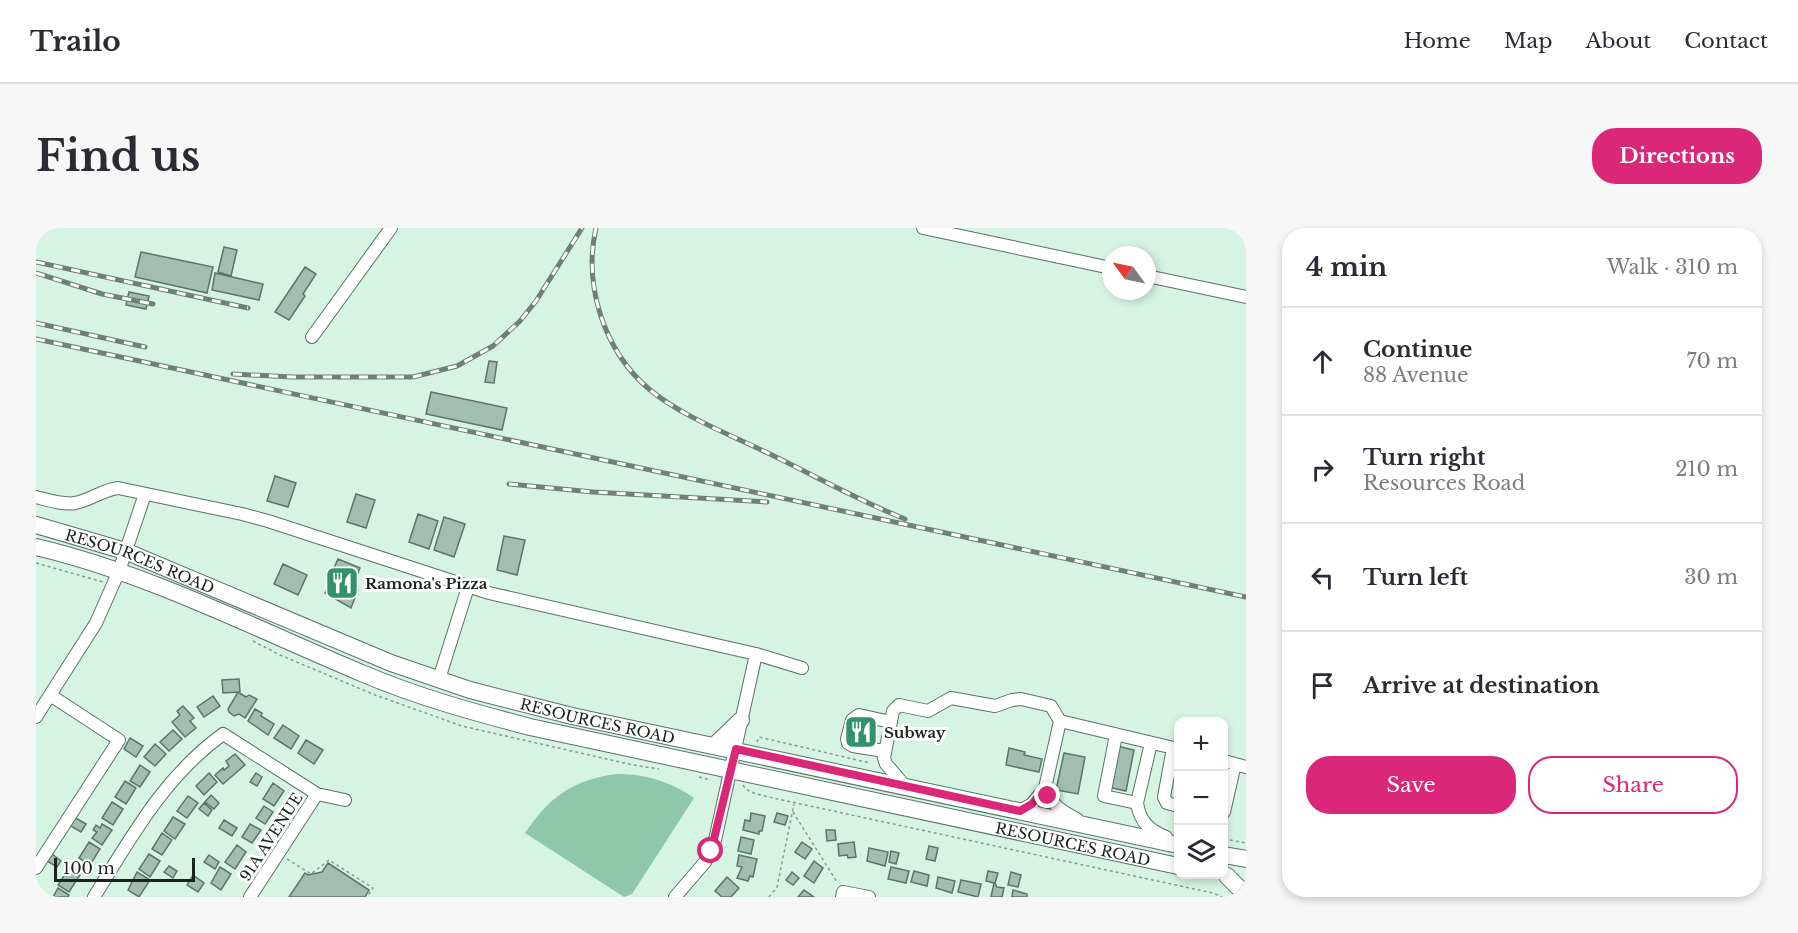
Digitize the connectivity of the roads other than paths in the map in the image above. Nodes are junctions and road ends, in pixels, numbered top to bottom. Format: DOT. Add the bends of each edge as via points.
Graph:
graph roads {
  1 [pos="391,228"];
  2 [pos="923,228"];
  3 [pos="1102,266"];
  4 [pos="1156,278"];
  5 [pos="1246,297"];
  6 [pos="312,337"];
  7 [pos="145,494"];
  8 [pos="36,497"];
  9 [pos="36,525"];
  10 [pos="36,547"];
  11 [pos="125,551"];
  12 [pos="118,571"];
  13 [pos="468,587"];
  14 [pos="756,654"];
  15 [pos="802,668"];
  16 [pos="439,679"];
  17 [pos="50,696"];
  18 [pos="36,717"];
  19 [pos="741,720"];
  20 [pos="1060,721"];
  21 [pos="891,722"];
  22 [pos="1116,735"];
  23 [pos="1151,743"];
  24 [pos="714,746"];
  25 [pos="1174,748"];
  26 [pos="736,749"];
  27 [pos="884,751"];
  28 [pos="1174,756"];
  29 [pos="1235,764"];
  30 [pos="731,770"];
  31 [pos="905,786"];
  32 [pos="1045,788"];
  33 [pos="317,794"];
  34 [pos="1228,795"];
  35 [pos="345,800"];
  36 [pos="1137,803"];
  37 [pos="1174,805"];
  38 [pos="1020,811"];
  39 [pos="1092,826"];
  40 [pos="1174,842"];
  41 [pos="1174,843"];
  42 [pos="1228,856"];
  43 [pos="1246,859"];
  44 [pos="1174,865"];
  45 [pos="36,868"];
  46 [pos="1228,876"];
  47 [pos="1228,879"];
  48 [pos="1246,880"];
  49 [pos="843,894"];
  50 [pos="1246,895"];
  51 [pos="94,897"];
  52 [pos="250,897"];
  53 [pos="675,897"];
  54 [pos="869,897"];
  1 -- 6 [label="street"];
  2 -- 3 [label="street"];
  4 -- 5 [label="street"];
  7 -- 8 [label="street" via="109,489 69,504"];
  7 -- 11 [label="street"];
  7 -- 13 [label="street" via="268,521"];
  9 -- 11 [label="main road, RESOURCES ROAD"];
  10 -- 12 [label="main road, RESOURCES ROAD"];
  11 -- 12 [label="street"];
  11 -- 16 [label="main road, RESOURCES ROAD" via="391,663"];
  12 -- 17 [label="street" via="96,622"];
  12 -- 30 [label="main road, RESOURCES ROAD" via="456,708"];
  13 -- 14 [label="street"];
  13 -- 16 [label="street"];
  14 -- 15 [label="street"];
  14 -- 19 [label="street"];
  16 -- 24 [label="main road, RESOURCES ROAD" via="572,716"];
  17 -- 18 [label="street"];
  17 -- 45 [label="street" via="119,740"];
  19 -- 24 [label="main road"];
  19 -- 26 [label="street"];
  20 -- 21 [label="street" via="1051,706 1021,699 995,706 954,697 928,711 899,705"];
  20 -- 22 [label="street"];
  20 -- 32 [label="street"];
  21 -- 27 [label="street"];
  21 -- 27 [label="street" via="859,715 852,720 847,739 853,746"];
  22 -- 23 [label="street"];
  22 -- 36 [label="street" via="1104,796"];
  23 -- 25 [label="street"];
  23 -- 36 [label="street"];
  24 -- 26 [label="main road, RESOURCES ROAD"];
  26 -- 30 [label="street"];
  26 -- 31 [label="main road, RESOURCES ROAD"];
  27 -- 31 [label="street" via="886,764"];
  28 -- 37 [label="street" via="1164,797"];
  29 -- 34 [label="street"];
  30 -- 44 [label="main road, RESOURCES ROAD"];
  30 -- 53 [label="street" via="711,851"];
  31 -- 38 [label="main road, RESOURCES ROAD"];
  32 -- 38 [label="street"];
  32 -- 39 [label="street" via="1056,808"];
  33 -- 35 [label="street"];
  33 -- 51 [label="street" via="223,734 198,752 154,802"];
  33 -- 52 [label="street, 91A AVENUE"];
  36 -- 40 [label="street" via="1145,825"];
  38 -- 39 [label="main road, RESOURCES ROAD"];
  39 -- 41 [label="main road, RESOURCES ROAD"];
  42 -- 43 [label="main road"];
  46 -- 48 [label="main road"];
  47 -- 50 [label="main road"];
  49 -- 54 [label="street"];
}
